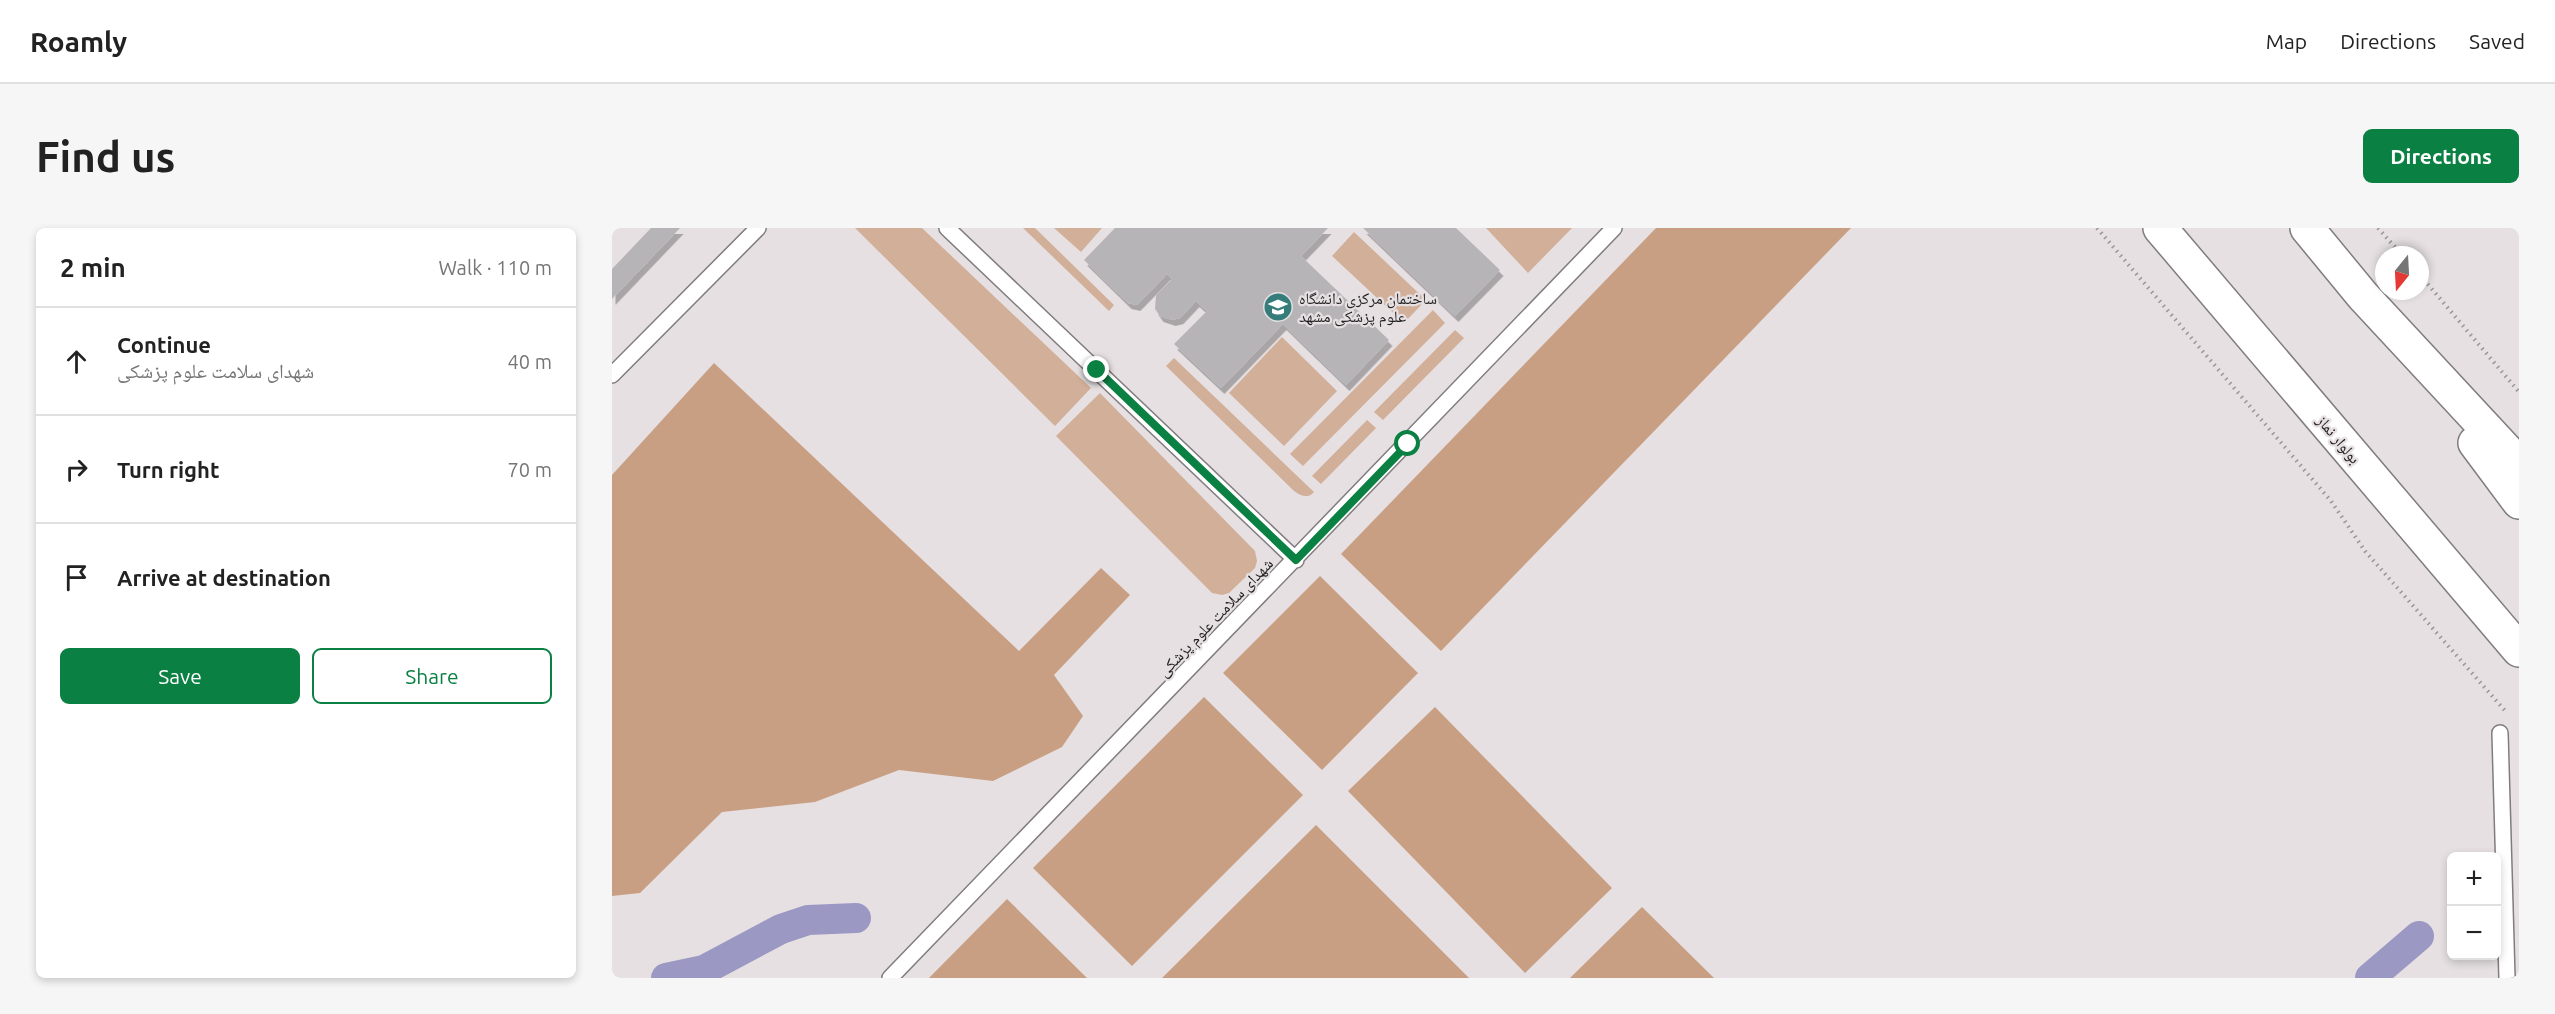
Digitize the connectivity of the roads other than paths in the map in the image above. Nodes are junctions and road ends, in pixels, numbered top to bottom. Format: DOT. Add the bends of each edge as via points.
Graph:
graph roads {
  1 [pos="758,228"];
  2 [pos="947,228"];
  3 [pos="1614,228"];
  4 [pos="2160,228"];
  5 [pos="2307,228"];
  6 [pos="2363,296"];
  7 [pos="612,375"];
  8 [pos="2519,464"];
  9 [pos="2519,502"];
  10 [pos="1296,560"];
  11 [pos="2519,651"];
  12 [pos="2500,733"];
  13 [pos="890,978"];
  14 [pos="2507,978"];
  1 -- 7 [label="lane"];
  2 -- 10 [label="lane"];
  3 -- 10 [label="lane, شهدای سلامت علوم پزشکی"];
  4 -- 11 [label="main road, بولوار نماز"];
  5 -- 6 [label="main road"];
  6 -- 8 [label="main road"];
  6 -- 9 [label="main road"];
  10 -- 13 [label="lane, شهدای سلامت علوم پزشکی"];
  12 -- 14 [label="lane"];
}
